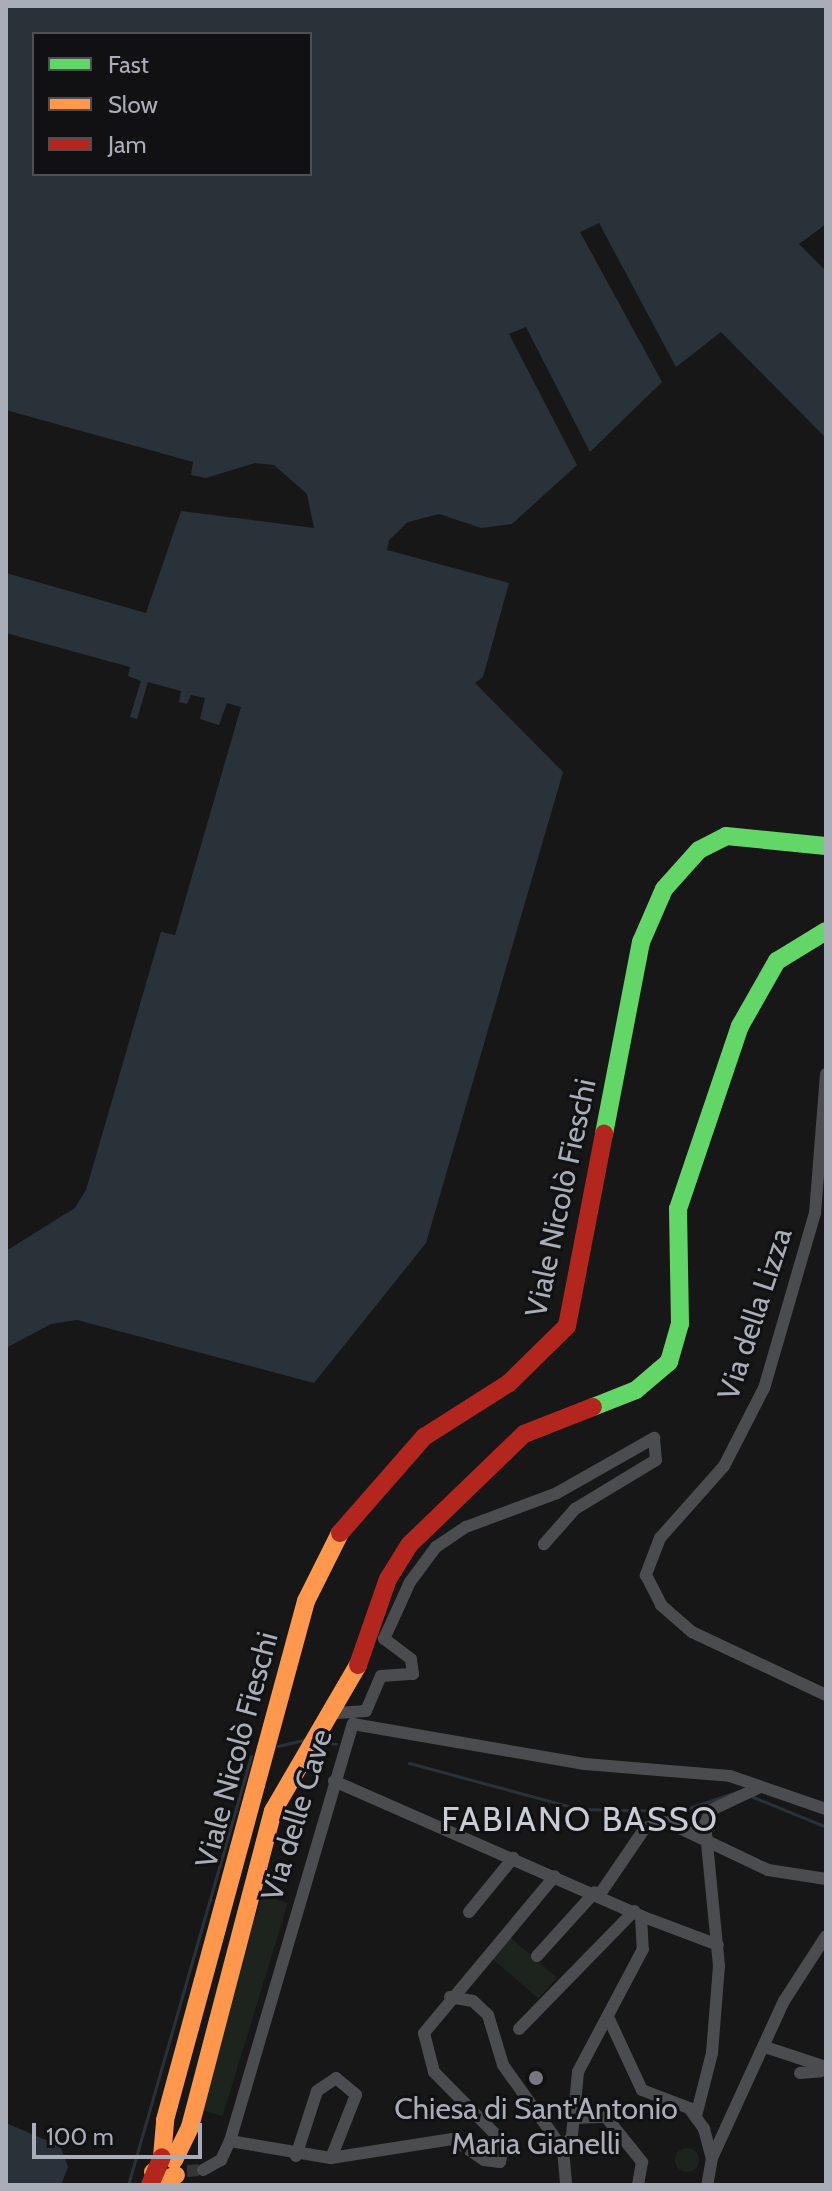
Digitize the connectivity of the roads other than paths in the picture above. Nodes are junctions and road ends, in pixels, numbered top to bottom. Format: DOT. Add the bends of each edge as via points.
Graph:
graph roads {
  1 [pos="826,846"];
  2 [pos="826,931"];
  3 [pos="826,1074"];
  4 [pos="544,1544"];
  5 [pos="826,1695"];
  6 [pos="337,1713"];
  7 [pos="334,1781"];
  8 [pos="757,1788"];
  9 [pos="826,1809"];
  10 [pos="704,1838"];
  11 [pos="513,1858"];
  12 [pos="555,1876"];
  13 [pos="826,1879"];
  14 [pos="597,1893"];
  15 [pos="469,1912"];
  16 [pos="637,1913"];
  17 [pos="826,1936"];
  18 [pos="718,1945"];
  19 [pos="537,1956"];
  20 [pos="450,1997"];
  21 [pos="609,2019"];
  22 [pos="519,2029"];
  23 [pos="617,2042"];
  24 [pos="592,2046"];
  25 [pos="765,2047"];
  26 [pos="825,2068"];
  27 [pos="800,2073"];
  28 [pos="696,2116"];
  29 [pos="573,2118"];
  30 [pos="230,2141"];
  31 [pos="563,2149"];
  32 [pos="296,2156"];
  33 [pos="331,2158"];
  34 [pos="712,2158"];
  35 [pos="203,2170"];
  36 [pos="169,2172"];
  37 [pos="566,2185"];
  38 [pos="638,2185"];
  39 [pos="707,2185"];
  1 -- 36 [label="main road, Viale Nicolò Fieschi" via="726,836 699,850 664,889 641,942 567,1326 509,1383 424,1437 330,1545 306,1601 165,2120"];
  2 -- 6 [label="main road" via="777,961 740,1026 678,1209 680,1324 669,1362 636,1390 524,1434 409,1545 388,1579"];
  3 -- 5 [label="street, Via della Lizza" via="815,1213 764,1388 724,1466 660,1538 646,1569 649,1586 692,1632"];
  4 -- 6 [label="street" via="575,1509 654,1463 654,1438 557,1493 466,1527 436,1547 410,1582 384,1639 411,1659 413,1674 381,1676 366,1711"];
  6 -- 36 [label="main road" via="285,1784 248,1899 188,2132"];
  7 -- 8 [label="street, Via delle Cave" via="349,1730 368,1722 530,1755 730,1776"];
  7 -- 11 [label="street"];
  7 -- 30 [label="street, Via delle Cave"];
  8 -- 9 [label="street, Via delle Cave"];
  8 -- 10 [label="street" via="711,1810"];
  10 -- 13 [label="street" via="768,1870"];
  10 -- 14 [label="street" via="667,1822 645,1828"];
  10 -- 18 [label="street"];
  11 -- 12 [label="street"];
  11 -- 15 [label="street"];
  12 -- 14 [label="street"];
  12 -- 20 [label="street"];
  14 -- 16 [label="street"];
  14 -- 19 [label="street"];
  16 -- 18 [label="street"];
  16 -- 21 [label="street" via="643,1949"];
  16 -- 22 [label="street"];
  17 -- 25 [label="street" via="784,2001"];
  18 -- 28 [label="street" via="712,2053"];
  20 -- 31 [label="street" via="473,2001 488,2015 503,2065"];
  20 -- 33 [label="street" via="424,2033 426,2059 499,2134 505,2156 492,2164 453,2139"];
  21 -- 23 [label="street"];
  21 -- 24 [label="street"];
  23 -- 24 [label="street"];
  23 -- 28 [label="street" via="642,2090"];
  24 -- 29 [label="street" via="578,2072"];
  25 -- 26 [label="street"];
  25 -- 34 [label="street"];
  26 -- 27 [label="street" via="819,2075"];
  28 -- 34 [label="street"];
  29 -- 31 [label="street" via="570,2144"];
  29 -- 38 [label="street" via="606,2117 649,2164"];
  30 -- 32 [label="street"];
  30 -- 35 [label="street, Via delle Cave" via="221,2160"];
  31 -- 37 [label="street"];
  32 -- 33 [label="street"];
  32 -- 33 [label="street" via="317,2091 336,2078 356,2095"];
  34 -- 39 [label="street"];
}
